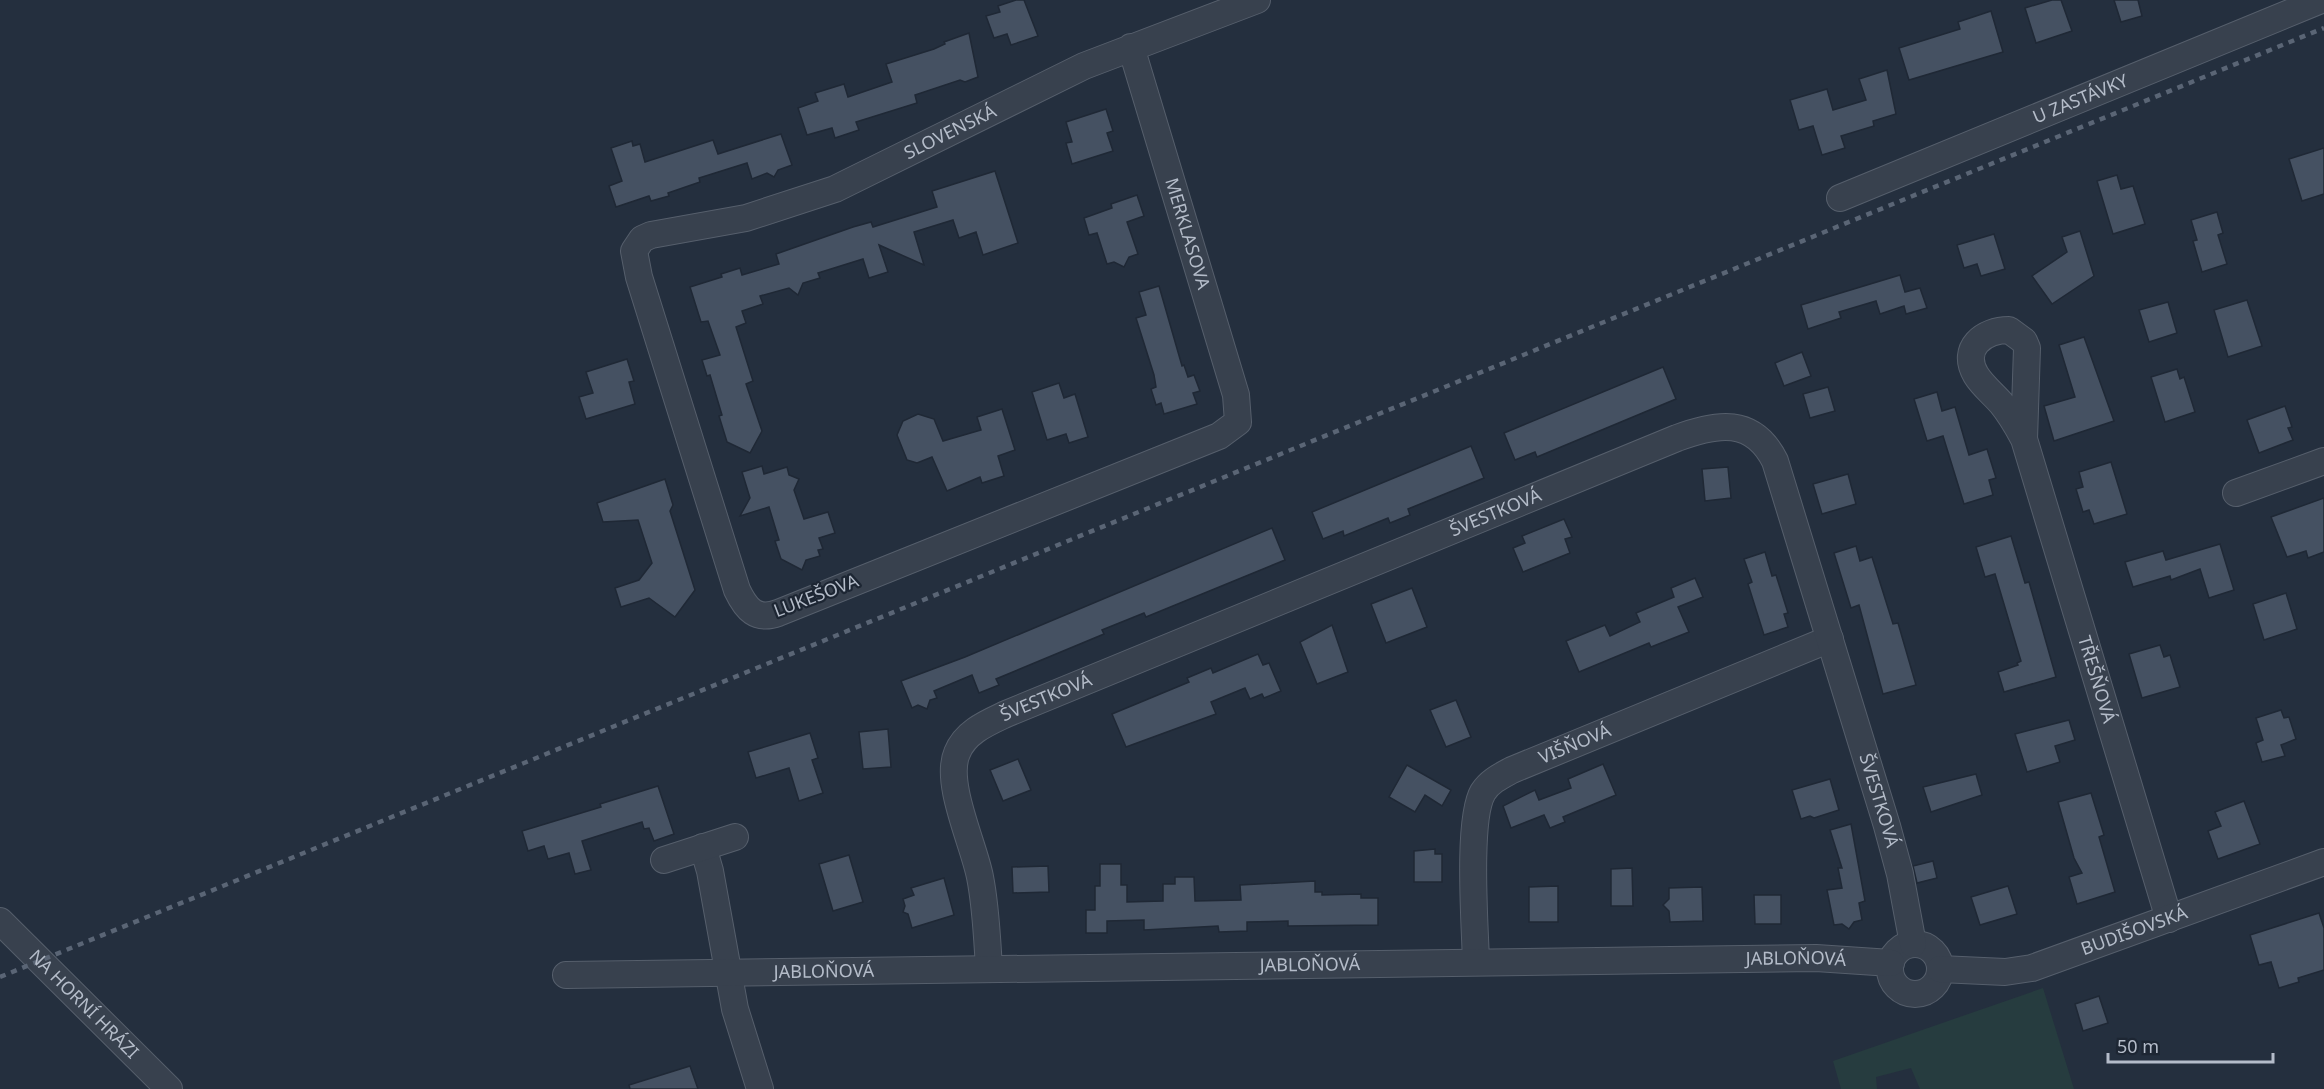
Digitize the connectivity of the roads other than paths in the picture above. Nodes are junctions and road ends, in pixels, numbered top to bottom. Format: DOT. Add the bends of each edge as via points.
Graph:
graph roads {
  1 [pos="1257,0"];
  2 [pos="2320,0"];
  3 [pos="1131,47"];
  4 [pos="1840,198"];
  5 [pos="637,244"];
  6 [pos="1238,423"];
  7 [pos="2024,439"];
  8 [pos="2324,461"];
  9 [pos="2236,493"];
  10 [pos="1830,639"];
  11 [pos="735,837"];
  12 [pos="703,847"];
  13 [pos="664,860"];
  14 [pos="2324,862"];
  15 [pos="2169,920"];
  16 [pos="0,921"];
  17 [pos="1914,944"];
  18 [pos="1476,962"];
  19 [pos="1891,963"];
  20 [pos="989,968"];
  21 [pos="1940,969"];
  22 [pos="566,975"];
  23 [pos="729,975"];
  24 [pos="169,1089"];
  25 [pos="760,1089"];
  1 -- 3 [label="street, SLOVENSKÁ"];
  2 -- 4 [label="street, U ZASTÁVKY"];
  3 -- 5 [label="street, SLOVENSKÁ" via="1040,86 835,189 746,218 651,235"];
  3 -- 6 [label="street, MERKLASOVA" via="1236,395"];
  5 -- 6 [label="street, LUKEŠOVA" via="634,251 639,276 734,579 743,603 753,614 778,613 1220,436"];
  7 -- 15 [label="street, TŘEŠŇOVÁ"];
  8 -- 9 [label="street"];
  10 -- 17 [label="street, ŠVESTKOVÁ" via="1894,848"];
  10 -- 18 [label="street, VIŠŇOVÁ" via="1491,782 1480,799 1474,826"];
  10 -- 20 [label="street, ŠVESTKOVÁ" via="1770,451 1759,438 1733,426 1707,428 1677,438 1006,714 973,732 956,754 954,780 981,878"];
  11 -- 12 [label="street"];
  12 -- 13 [label="street"];
  12 -- 23 [label="street"];
  14 -- 15 [label="street, BUDIŠOVSKÁ"];
  15 -- 21 [label="street, BUDIŠOVSKÁ" via="2019,970"];
  16 -- 24 [label="street, NA HORNÍ HRÁZI"];
  17 -- 19 [label="street" via="1899,950"];
  17 -- 21 [label="street" via="1931,950"];
  18 -- 19 [label="street, JABLOŇOVÁ" via="1816,958"];
  18 -- 20 [label="street, JABLOŇOVÁ"];
  19 -- 21 [label="street" via="1895,984 1914,994 1934,986"];
  20 -- 23 [label="street, JABLOŇOVÁ"];
  22 -- 23 [label="street, JABLOŇOVÁ"];
  23 -- 25 [label="street" via="735,1009"];
}
